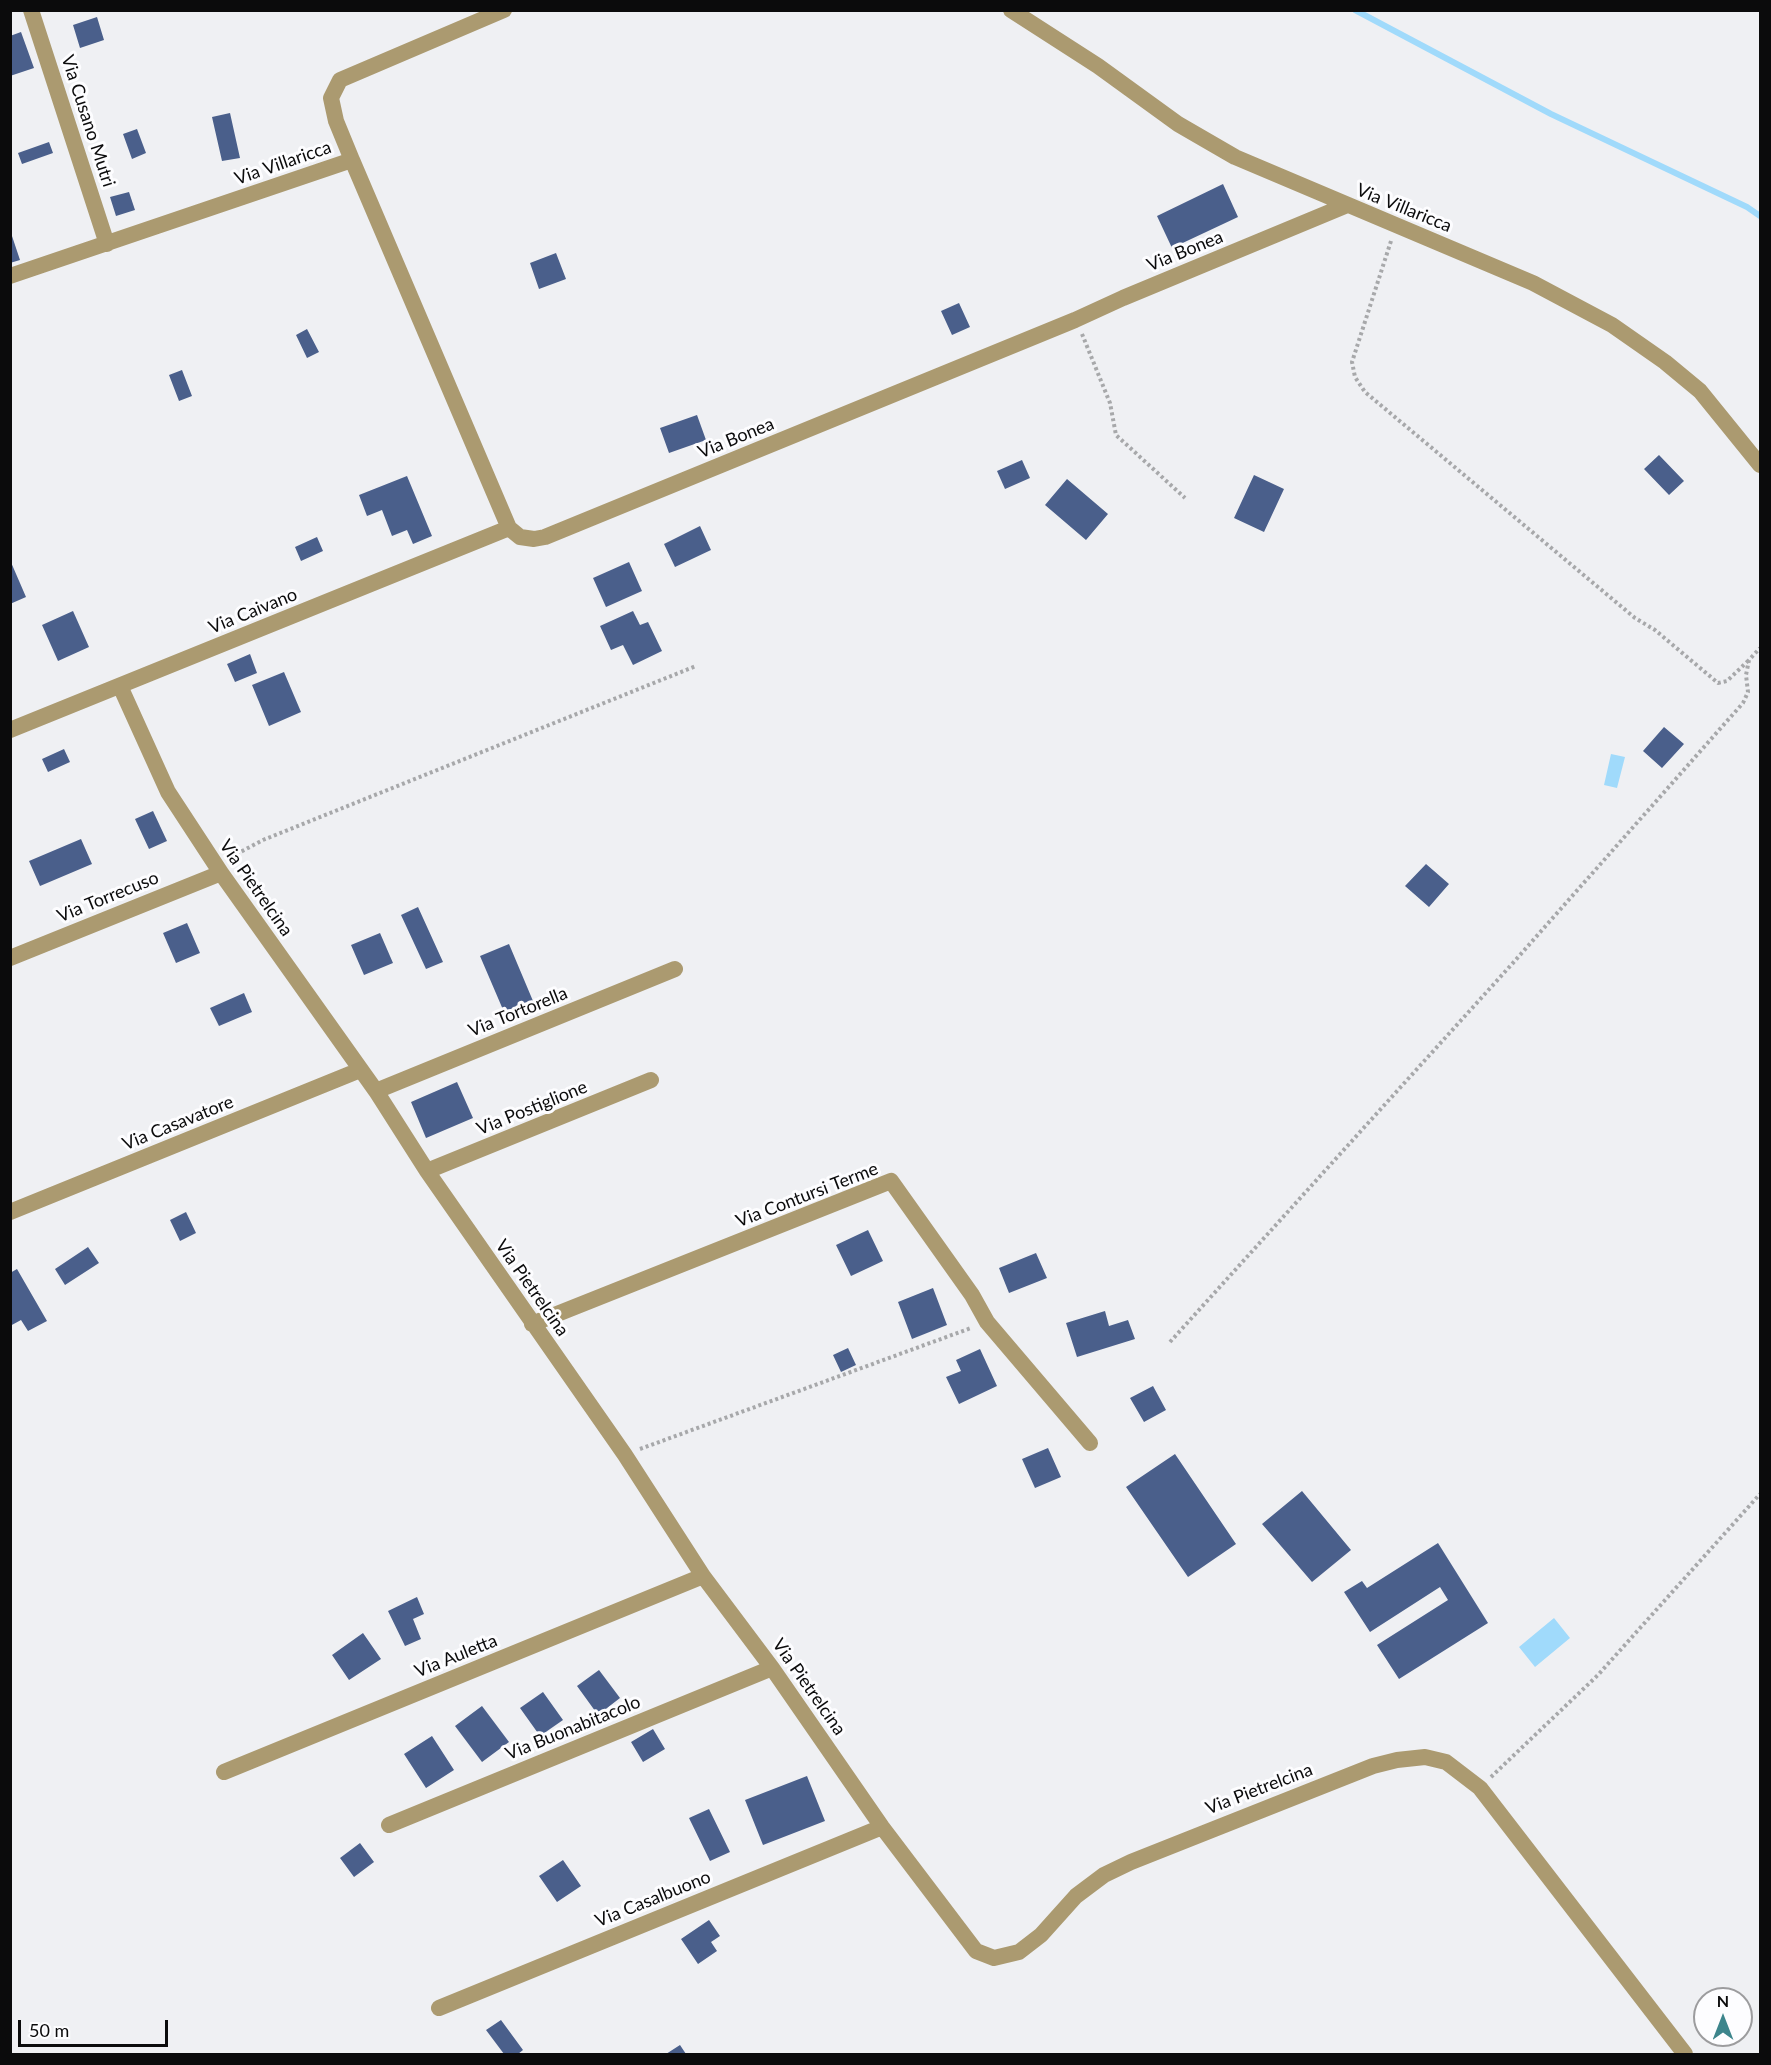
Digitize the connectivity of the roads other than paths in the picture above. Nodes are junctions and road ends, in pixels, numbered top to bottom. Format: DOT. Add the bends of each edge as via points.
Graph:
graph roads {
  1 [pos="32,10"];
  2 [pos="504,10"];
  3 [pos="1011,10"];
  4 [pos="352,160"];
  5 [pos="1347,205"];
  6 [pos="107,244"];
  7 [pos="10,276"];
  8 [pos="1761,465"];
  9 [pos="510,528"];
  10 [pos="120,686"];
  11 [pos="10,730"];
  12 [pos="218,869"];
  13 [pos="10,958"];
  14 [pos="675,969"];
  15 [pos="360,1070"];
  16 [pos="651,1080"];
  17 [pos="376,1091"];
  18 [pos="427,1171"];
  19 [pos="10,1212"];
  20 [pos="532,1324"];
  21 [pos="1090,1443"];
  22 [pos="703,1576"];
  23 [pos="772,1668"];
  24 [pos="224,1772"];
  25 [pos="389,1825"];
  26 [pos="882,1827"];
  27 [pos="439,2007"];
  28 [pos="1685,2055"];
  1 -- 6 [label="street, Via Cusano Mutri"];
  2 -- 4 [label="street, Via Villaricca" via="340,80 331,98"];
  3 -- 5 [label="street, Via Villaricca" via="1205,141"];
  4 -- 6 [label="street, Via Villaricca"];
  4 -- 9 [label="street"];
  5 -- 8 [label="street, Via Villaricca" via="1533,283 1612,324 1700,391"];
  5 -- 9 [label="street, Via Bonea" via="545,537 525,538"];
  6 -- 7 [label="street, Via Villaricca"];
  9 -- 10 [label="street, Via Caivano"];
  10 -- 11 [label="street, Via Caivano"];
  10 -- 12 [label="street, Via Pietrelcina" via="168,792"];
  12 -- 13 [label="street, Via Torrecuso"];
  12 -- 15 [label="street, Via Pietrelcina"];
  14 -- 17 [label="street, Via Tortorella"];
  15 -- 17 [label="street, Via Pietrelcina"];
  15 -- 19 [label="street, Via Casavatore"];
  16 -- 18 [label="street, Via Postiglione"];
  17 -- 18 [label="street, Via Pietrelcina"];
  18 -- 20 [label="street, Via Pietrelcina"];
  20 -- 21 [label="street, Via Contursi Terme" via="891,1182 987,1322"];
  20 -- 22 [label="street, Via Pietrelcina" via="625,1455"];
  22 -- 23 [label="street, Via Pietrelcina"];
  22 -- 24 [label="street, Via Auletta"];
  23 -- 25 [label="street, Via Buonabitacolo"];
  23 -- 26 [label="street, Via Pietrelcina"];
  26 -- 27 [label="street, Via Casalbuono"];
  26 -- 28 [label="street, Via Pietrelcina" via="968,1942 987,1957 1001,1958 1029,1946 1076,1896 1116,1868 1373,1766 1414,1757 1436,1759 1459,1770 1480,1788"];
}
